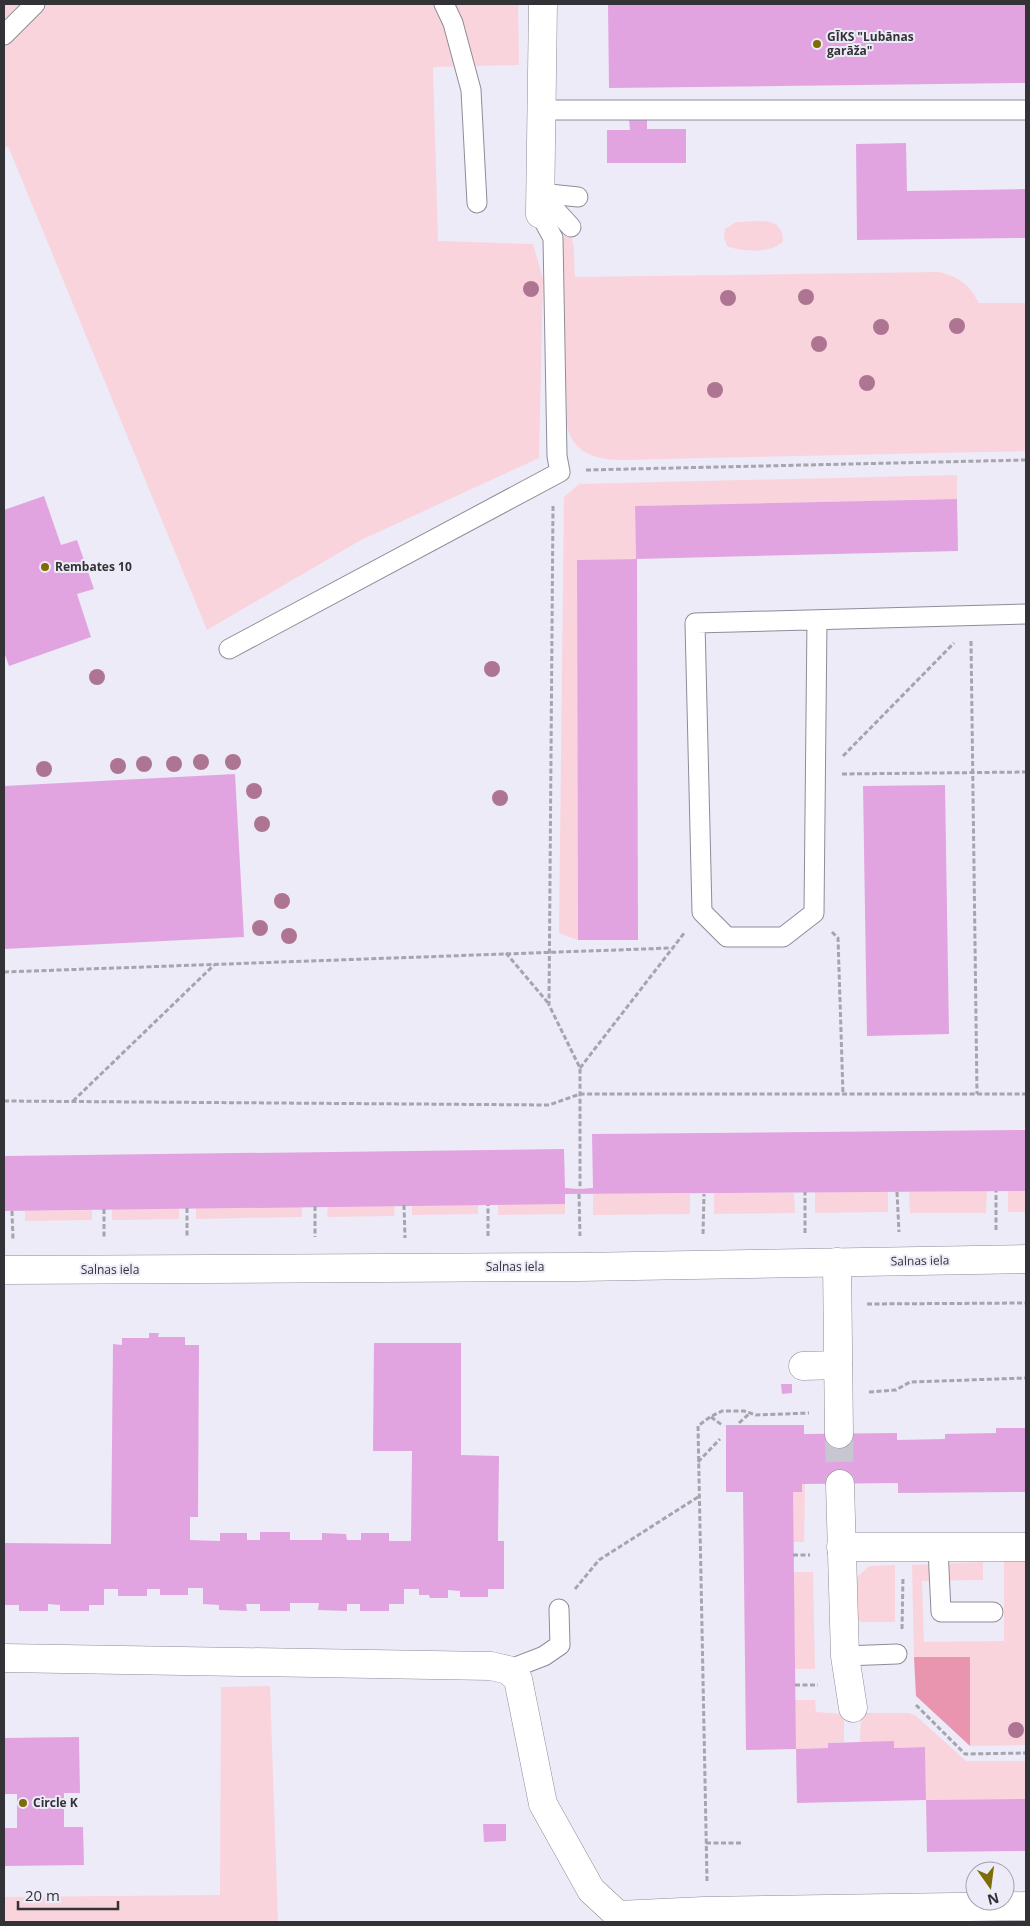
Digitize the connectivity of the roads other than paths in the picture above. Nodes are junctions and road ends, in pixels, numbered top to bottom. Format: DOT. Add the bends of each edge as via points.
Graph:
graph roads {
  1 [pos="35,4"];
  2 [pos="444,4"];
  3 [pos="543,4"];
  4 [pos="4,35"];
  5 [pos="541,110"];
  6 [pos="1026,110"];
  7 [pos="578,197"];
  8 [pos="476,203"];
  9 [pos="540,203"];
  10 [pos="571,227"];
  11 [pos="1026,614"];
  12 [pos="817,620"];
  13 [pos="229,648"];
  14 [pos="1026,1259"];
  15 [pos="838,1262"];
  16 [pos="4,1270"];
  17 [pos="803,1366"];
  18 [pos="838,1378"];
  19 [pos="840,1434"];
  20 [pos="840,1484"];
  21 [pos="841,1547"];
  22 [pos="1026,1547"];
  23 [pos="938,1548"];
  24 [pos="559,1609"];
  25 [pos="992,1612"];
  26 [pos="897,1654"];
  27 [pos="845,1656"];
  28 [pos="4,1658"];
  29 [pos="508,1670"];
  30 [pos="853,1708"];
  31 [pos="1026,1906"];
  32 [pos="620,1919"];
  1 -- 4 [label="lane"];
  2 -- 8 [label="lane" via="453,23 471,90"];
  3 -- 5 [label="street"];
  5 -- 6 [label="lane"];
  5 -- 9 [label="street"];
  7 -- 9 [label="lane"];
  9 -- 10 [label="lane"];
  9 -- 13 [label="lane" via="553,238 557,456 560,472"];
  11 -- 12 [label="lane"];
  12 -- 12 [label="lane" via="814,913 783,937 727,937 702,912 695,623"];
  14 -- 15 [label="street, Salnas iela"];
  15 -- 16 [label="street, Salnas iela" via="580,1267"];
  15 -- 18 [label="street"];
  17 -- 18 [label="street"];
  18 -- 19 [label="street"];
  20 -- 21 [label="street"];
  21 -- 23 [label="street"];
  21 -- 27 [label="street"];
  22 -- 23 [label="street"];
  23 -- 25 [label="lane" via="941,1612"];
  24 -- 29 [label="lane" via="560,1645 544,1656"];
  26 -- 27 [label="lane"];
  27 -- 30 [label="street"];
  28 -- 29 [label="street" via="491,1666"];
  29 -- 32 [label="street" via="518,1679 543,1804 592,1890"];
  31 -- 32 [label="street" via="704,1911"];
}
